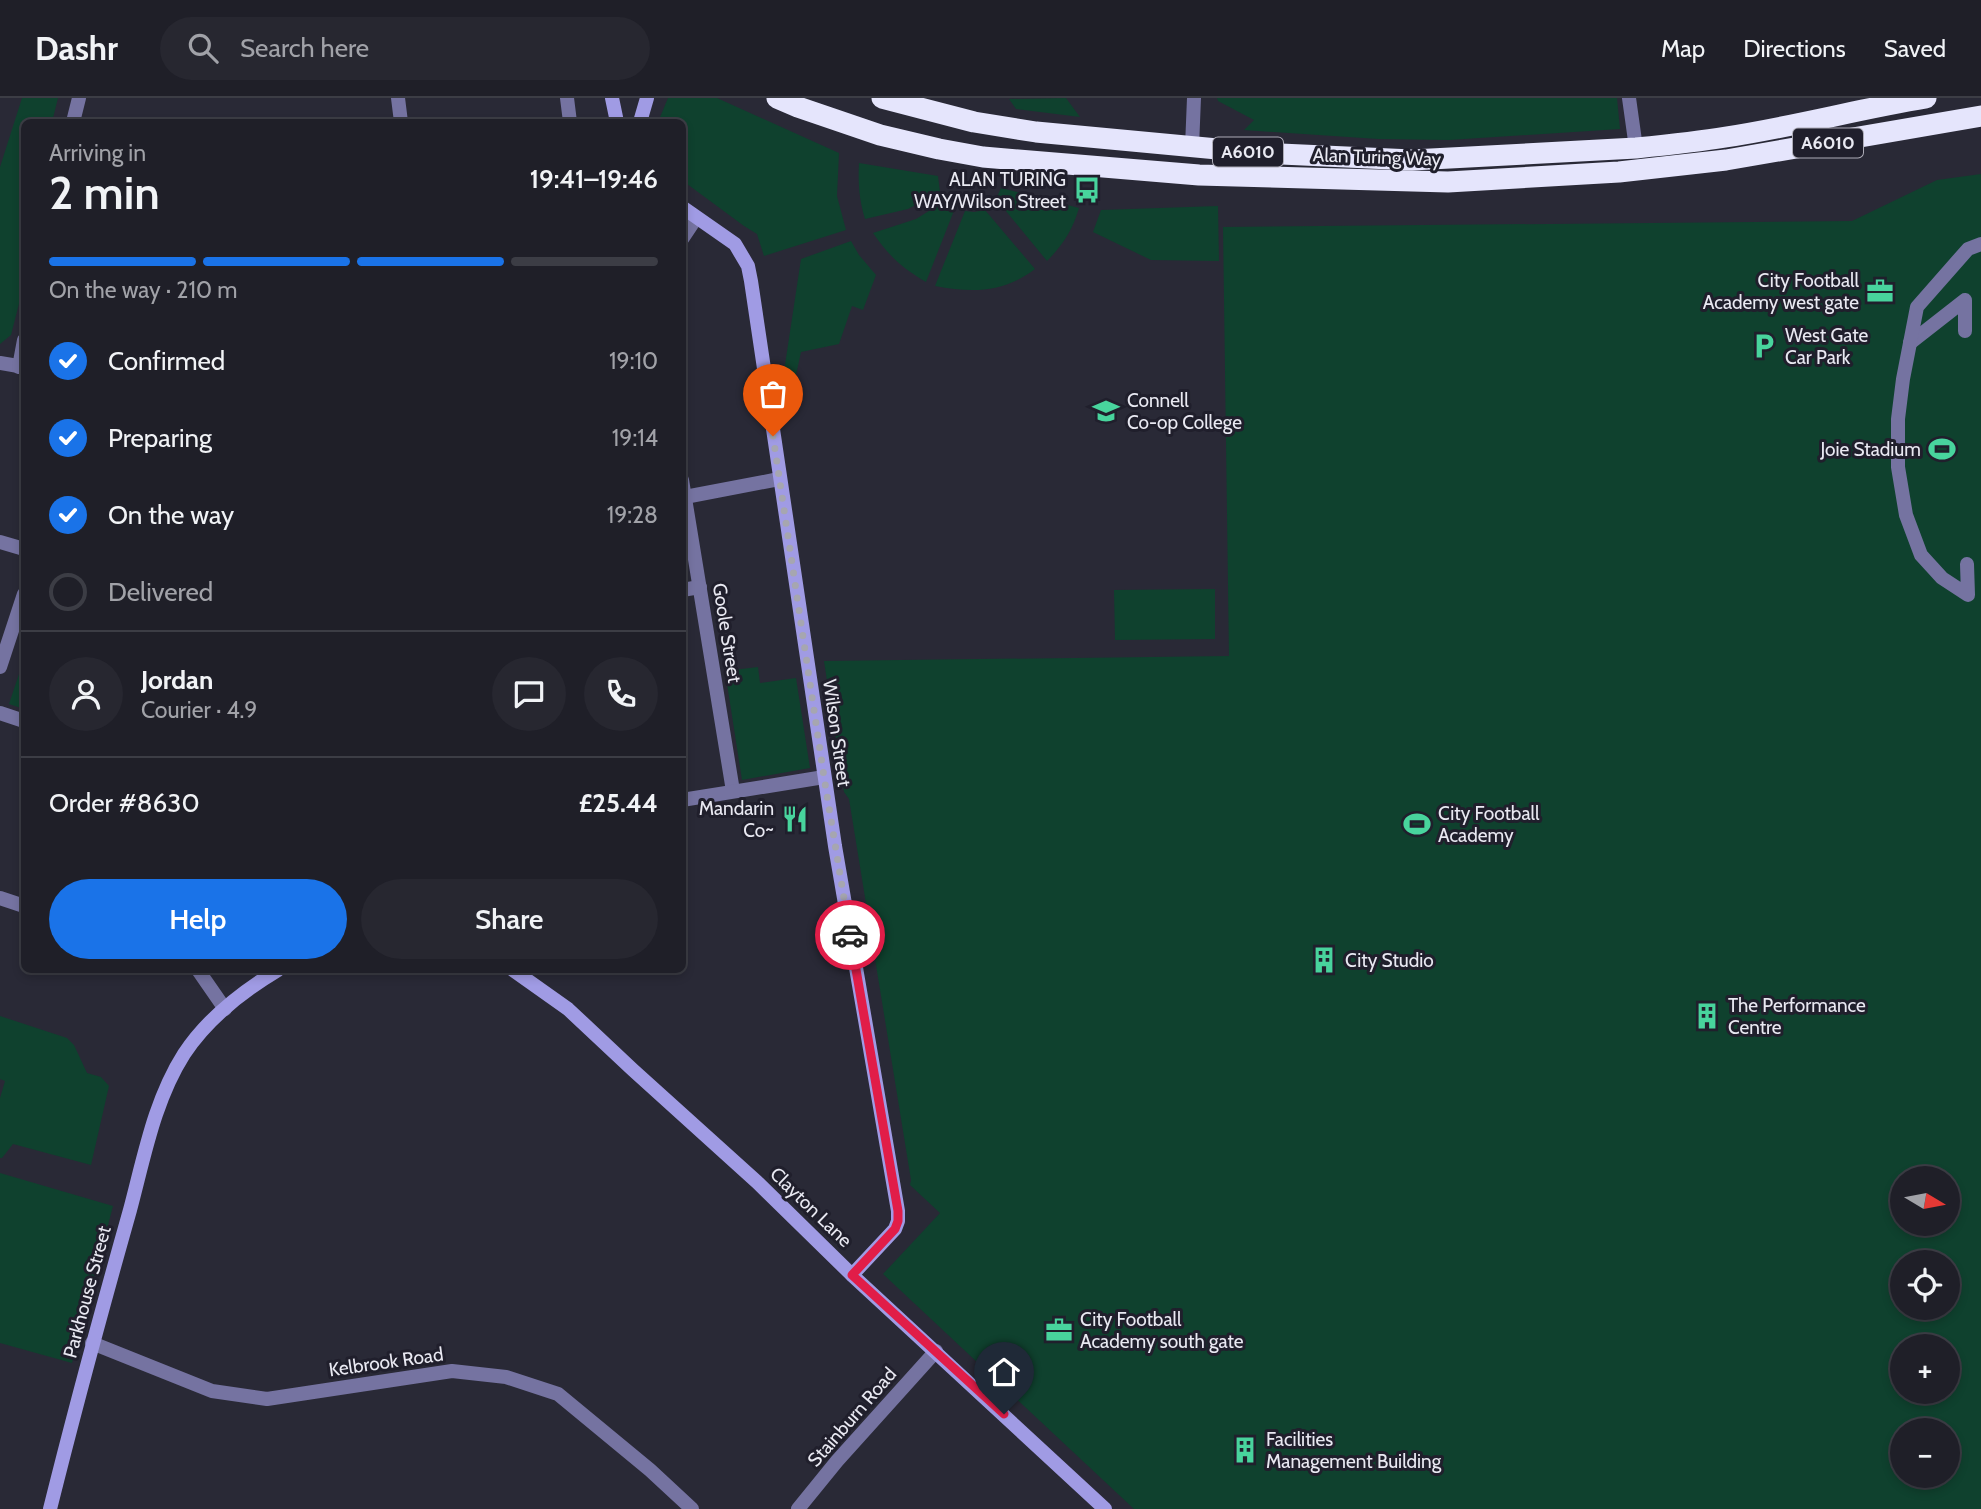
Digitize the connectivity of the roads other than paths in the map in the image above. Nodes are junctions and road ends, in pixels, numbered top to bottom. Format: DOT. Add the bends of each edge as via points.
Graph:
graph roads {
  1 [pos="79,98"];
  2 [pos="398,98"];
  3 [pos="566,98"];
  4 [pos="612,98"];
  5 [pos="623,98"];
  6 [pos="648,98"];
  7 [pos="777,98"];
  8 [pos="882,98"];
  9 [pos="1194,98"];
  10 [pos="1629,98"];
  11 [pos="1926,98"];
  12 [pos="1981,116"];
  13 [pos="74,119"];
  14 [pos="401,119"];
  15 [pos="568,119"];
  16 [pos="619,119"];
  17 [pos="620,119"];
  18 [pos="641,119"];
  19 [pos="1192,148"];
  20 [pos="1636,148"];
  21 [pos="686,211"];
  22 [pos="696,218"];
  23 [pos="686,233"];
  24 [pos="1981,243"];
  25 [pos="1965,331"];
  26 [pos="1910,344"];
  27 [pos="0,363"];
  28 [pos="21,367"];
  29 [pos="779,479"];
  30 [pos="686,497"];
  31 [pos="686,503"];
  32 [pos="0,542"];
  33 [pos="21,548"];
  34 [pos="1967,564"];
  35 [pos="700,587"];
  36 [pos="686,589"];
  37 [pos="21,603"];
  38 [pos="0,667"];
  39 [pos="0,713"];
  40 [pos="21,720"];
  41 [pos="824,777"];
  42 [pos="733,791"];
  43 [pos="686,799"];
  44 [pos="0,898"];
  45 [pos="21,905"];
  46 [pos="200,973"];
  47 [pos="273,973"];
  48 [pos="517,973"];
  49 [pos="225,1009"];
  50 [pos="852,1275"];
  51 [pos="92,1343"];
  52 [pos="936,1351"];
  53 [pos="50,1509"];
  54 [pos="692,1509"];
  55 [pos="798,1509"];
  56 [pos="1105,1509"];
  1 -- 13 [label="street"];
  2 -- 14 [label="street"];
  3 -- 15 [label="street"];
  4 -- 16 [label="street"];
  5 -- 17 [label="street"];
  6 -- 18 [label="street"];
  7 -- 12 [label="highway, Alan Turing Way / A6010" via="880,135 983,157 1199,175 1448,182 1619,172 1726,160"];
  8 -- 19 [label="highway, Alan Turing Way / A6010" via="974,122"];
  9 -- 19 [label="street"];
  10 -- 20 [label="street"];
  11 -- 20 [label="highway, Alan Turing Way / A6010" via="1728,137"];
  19 -- 20 [label="highway, Alan Turing Way / A6010" via="1412,160"];
  21 -- 22 [label="street, Wilson Street"];
  22 -- 23 [label="street"];
  22 -- 29 [label="street, Wilson Street" via="734,244 748,266"];
  24 -- 26 [label="street" via="1968,249 1917,307"];
  25 -- 26 [label="street" via="1965,300"];
  26 -- 34 [label="street" via="1898,419 1898,467 1906,515 1921,555 1942,578 1968,594"];
  27 -- 28 [label="street"];
  29 -- 30 [label="street"];
  29 -- 41 [label="street, Wilson Street"];
  31 -- 35 [label="street, Goole Street"];
  32 -- 33 [label="street"];
  35 -- 36 [label="street"];
  35 -- 42 [label="street, Goole Street"];
  37 -- 38 [label="street"];
  39 -- 40 [label="street"];
  41 -- 42 [label="street"];
  41 -- 50 [label="street, Wilson Street" via="898,1211 895,1229"];
  42 -- 43 [label="street"];
  44 -- 45 [label="street"];
  46 -- 49 [label="street"];
  47 -- 49 [label="street"];
  48 -- 50 [label="street, Clayton Lane" via="568,1009"];
  49 -- 51 [label="street, Parkhouse Street" via="183,1055 160,1101"];
  50 -- 52 [label="street, Clayton Lane"];
  51 -- 53 [label="street, Parkhouse Street"];
  51 -- 54 [label="street, Kelbrook Road" via="212,1391 267,1399 452,1371 506,1377 558,1394"];
  52 -- 55 [label="street, Stainburn Road"];
  52 -- 56 [label="street, Clayton Lane"];
}
